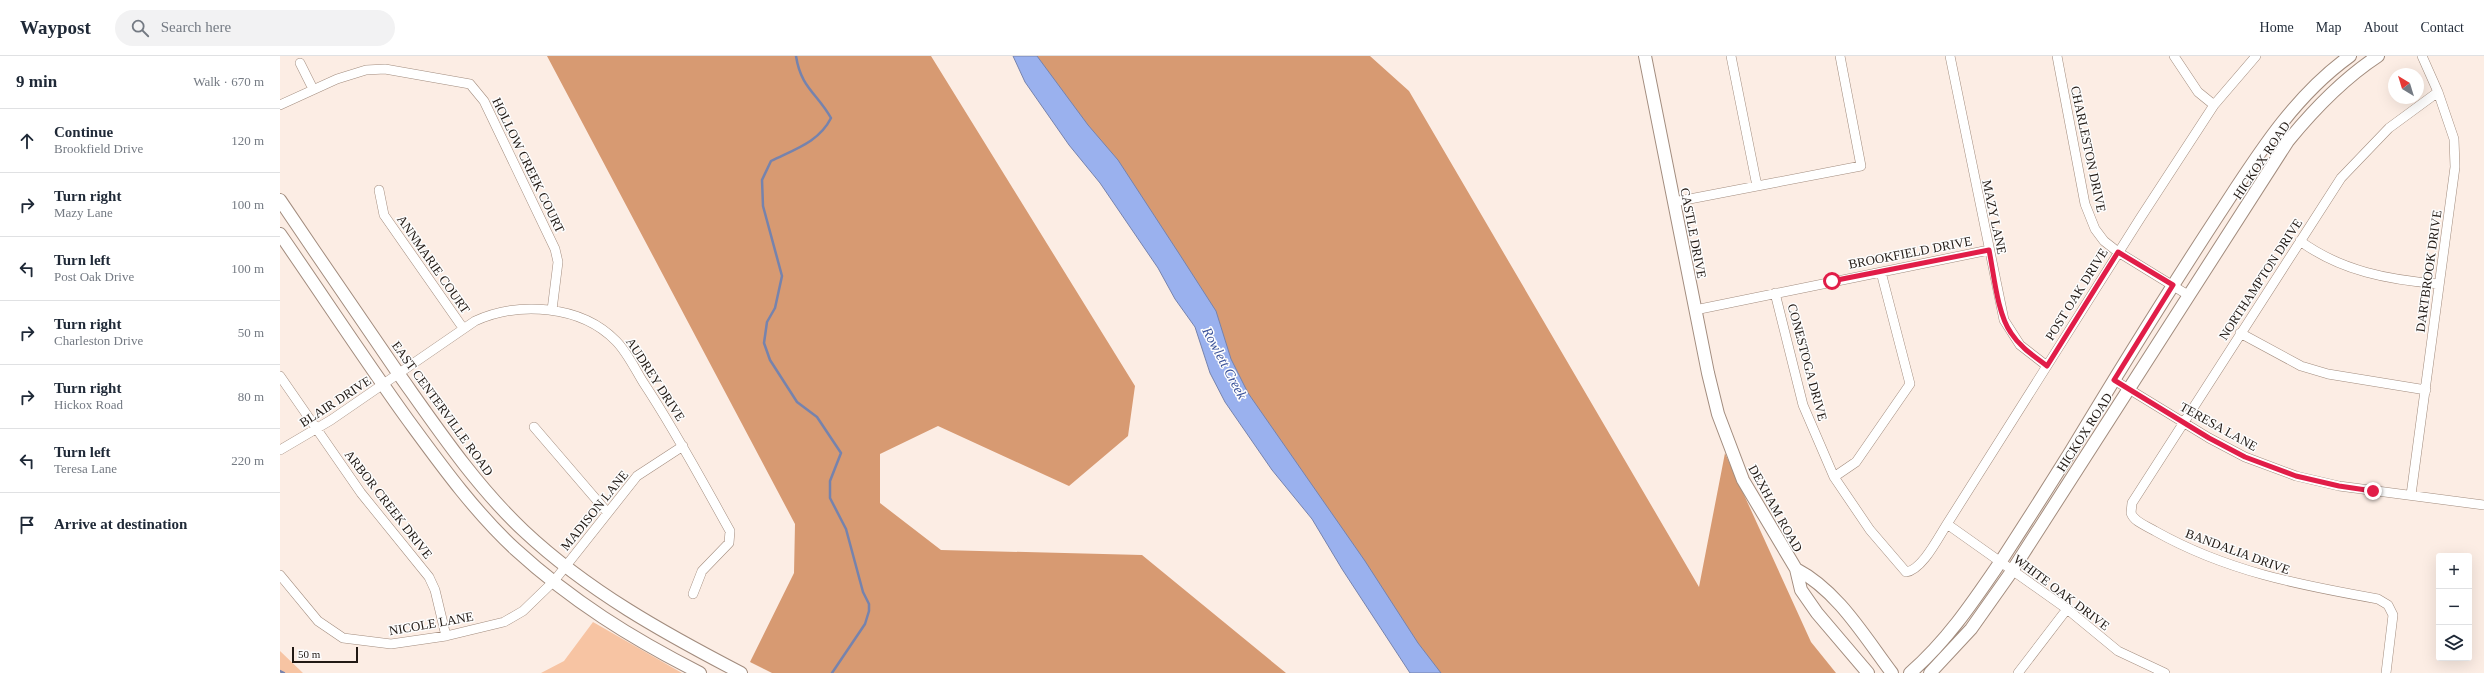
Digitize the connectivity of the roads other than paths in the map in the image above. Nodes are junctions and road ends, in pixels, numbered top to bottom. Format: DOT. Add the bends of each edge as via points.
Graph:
graph roads {
  1 [pos="1645,56"];
  2 [pos="1731,56"];
  3 [pos="1840,56"];
  4 [pos="1950,56"];
  5 [pos="2057,56"];
  6 [pos="2174,56"];
  7 [pos="2256,56"];
  8 [pos="2350,56"];
  9 [pos="2378,56"];
  10 [pos="2422,56"];
  11 [pos="300,62"];
  12 [pos="313,89"];
  13 [pos="2438,92"];
  14 [pos="280,105"];
  15 [pos="2214,105"];
  16 [pos="1757,186"];
  17 [pos="379,190"];
  18 [pos="280,200"];
  19 [pos="1674,202"];
  20 [pos="280,234"];
  21 [pos="2300,241"];
  22 [pos="1989,250"];
  23 [pos="2118,252"];
  24 [pos="1881,272"];
  25 [pos="2439,284"];
  26 [pos="2173,285"];
  27 [pos="1775,293"];
  28 [pos="2188,294"];
  29 [pos="552,310"];
  30 [pos="1695,310"];
  31 [pos="463,328"];
  32 [pos="2240,333"];
  33 [pos="2047,366"];
  34 [pos="399,374"];
  35 [pos="280,376"];
  36 [pos="2114,380"];
  37 [pos="383,385"];
  38 [pos="2128,390"];
  39 [pos="2426,390"];
  40 [pos="1718,414"];
  41 [pos="2184,422"];
  42 [pos="534,427"];
  43 [pos="317,429"];
  44 [pos="682,446"];
  45 [pos="280,450"];
  46 [pos="1834,477"];
  47 [pos="2411,495"];
  48 [pos="2132,503"];
  49 [pos="2484,505"];
  50 [pos="607,512"];
  51 [pos="1947,524"];
  52 [pos="2000,562"];
  53 [pos="566,566"];
  54 [pos="1796,569"];
  55 [pos="1912,571"];
  56 [pos="2012,571"];
  57 [pos="280,575"];
  58 [pos="554,581"];
  59 [pos="693,594"];
  60 [pos="2067,609"];
  61 [pos="446,636"];
  62 [pos="700,673"];
  63 [pos="741,673"];
  64 [pos="1868,673"];
  65 [pos="1892,673"];
  66 [pos="1910,673"];
  67 [pos="1930,673"];
  68 [pos="2018,673"];
  69 [pos="2165,673"];
  70 [pos="2386,673"];
  1 -- 19 [label="street, CASTLE DRIVE"];
  2 -- 16 [label="street"];
  3 -- 16 [label="street" via="1861,166"];
  4 -- 22 [label="street, MAZY LANE"];
  5 -- 23 [label="street, CHARLESTON DRIVE" via="2085,204 2095,229 2104,241"];
  6 -- 15 [label="street" via="2198,92"];
  7 -- 15 [label="street, POST OAK DRIVE"];
  8 -- 26 [label="street, HICKOX ROAD" via="2307,93 2275,130"];
  9 -- 28 [label="street, HICKOX ROAD" via="2314,109 2288,141"];
  10 -- 13 [label="street, DARTBROOK DRIVE"];
  11 -- 12 [label="street"];
  12 -- 14 [label="street"];
  12 -- 29 [label="street, HOLLOW CREEK COURT" via="350,74 379,70 470,84 484,101 550,234 558,262"];
  13 -- 21 [label="street, NORTHAMPTON DRIVE" via="2389,128 2363,153 2341,178"];
  13 -- 25 [label="street, DARTBROOK DRIVE" via="2454,139 2455,167"];
  15 -- 23 [label="street, POST OAK DRIVE"];
  16 -- 19 [label="street"];
  17 -- 31 [label="street, ANNMARIE COURT" via="384,215"];
  18 -- 34 [label="street, EAST CENTERVILLE ROAD"];
  19 -- 30 [label="street, CASTLE DRIVE"];
  20 -- 37 [label="street"];
  21 -- 25 [label="street" via="2342,266 2414,282"];
  21 -- 32 [label="street, NORTHAMPTON DRIVE"];
  22 -- 24 [label="street, BROOKFIELD DRIVE"];
  22 -- 33 [label="street, MAZY LANE" via="2004,320 2010,333 2020,345"];
  23 -- 26 [label="street, CHARLESTON DRIVE"];
  23 -- 33 [label="street, POST OAK DRIVE"];
  24 -- 27 [label="street, BROOKFIELD DRIVE"];
  24 -- 46 [label="street" via="1910,384 1856,462"];
  25 -- 39 [label="street, DARTBROOK DRIVE"];
  26 -- 28 [label="street, CHARLESTON DRIVE"];
  26 -- 36 [label="street, HICKOX ROAD"];
  27 -- 30 [label="street, BROOKFIELD DRIVE"];
  27 -- 46 [label="street, CONESTOGA DRIVE" via="1803,405"];
  28 -- 38 [label="street, HICKOX ROAD"];
  29 -- 31 [label="street, AUDREY DRIVE" via="500,311"];
  29 -- 44 [label="street, AUDREY DRIVE" via="593,324 617,342"];
  30 -- 40 [label="street, CASTLE DRIVE"];
  31 -- 34 [label="street, AUDREY DRIVE"];
  32 -- 39 [label="street" via="2301,366 2328,374"];
  32 -- 41 [label="street, NORTHAMPTON DRIVE"];
  33 -- 51 [label="street, POST OAK DRIVE"];
  34 -- 37 [label="street, AUDREY DRIVE"];
  34 -- 53 [label="street, EAST CENTERVILLE ROAD" via="448,443 499,506 525,532"];
  35 -- 43 [label="street, ARBOR CREEK DRIVE"];
  36 -- 38 [label="street, TERESA LANE"];
  36 -- 52 [label="street, HICKOX ROAD"];
  37 -- 43 [label="street, BLAIR DRIVE"];
  37 -- 58 [label="street" via="466,497 515,548"];
  38 -- 41 [label="street, TERESA LANE"];
  38 -- 56 [label="street, HICKOX ROAD"];
  39 -- 47 [label="street, DARTBROOK DRIVE"];
  40 -- 54 [label="street, DEXHAM ROAD" via="1743,480"];
  41 -- 47 [label="street, TERESA LANE" via="2245,457 2296,476 2339,486"];
  41 -- 48 [label="street, NORTHAMPTON DRIVE"];
  42 -- 50 [label="street"];
  43 -- 45 [label="street, BLAIR DRIVE"];
  43 -- 61 [label="street, ARBOR CREEK DRIVE" via="360,493 429,577 435,590"];
  44 -- 50 [label="street, MADISON LANE" via="637,476"];
  44 -- 59 [label="street, AUDREY DRIVE" via="731,536 729,543 702,571"];
  46 -- 55 [label="street, CONESTOGA DRIVE" via="1894,560 1906,572"];
  47 -- 49 [label="street, TERESA LANE"];
  48 -- 70 [label="street, BANDALIA DRIVE" via="2131,513 2138,521 2175,542 2228,564 2296,585 2378,599 2388,605 2393,615"];
  50 -- 53 [label="street, MADISON LANE"];
  51 -- 52 [label="street, WHITE OAK DRIVE"];
  51 -- 55 [label="street, POST OAK DRIVE" via="1920,565"];
  52 -- 56 [label="street, WHITE OAK DRIVE"];
  52 -- 66 [label="street, HICKOX ROAD" via="1957,625 1932,654"];
  53 -- 58 [label="street, NICOLE LANE"];
  53 -- 63 [label="street, EAST CENTERVILLE ROAD" via="649,624"];
  54 -- 64 [label="street, DEXHAM ROAD" via="1801,590"];
  54 -- 65 [label="street, DEXHAM ROAD" via="1830,592"];
  56 -- 60 [label="street, WHITE OAK DRIVE"];
  56 -- 67 [label="street, HICKOX ROAD" via="1972,629"];
  57 -- 61 [label="street, NICOLE LANE" via="318,621 344,638 391,644"];
  58 -- 61 [label="street, NICOLE LANE" via="514,617 504,622"];
  58 -- 62 [label="street" via="633,638"];
  60 -- 68 [label="street"];
  60 -- 69 [label="street, WHITE OAK DRIVE" via="2118,651"];
}
